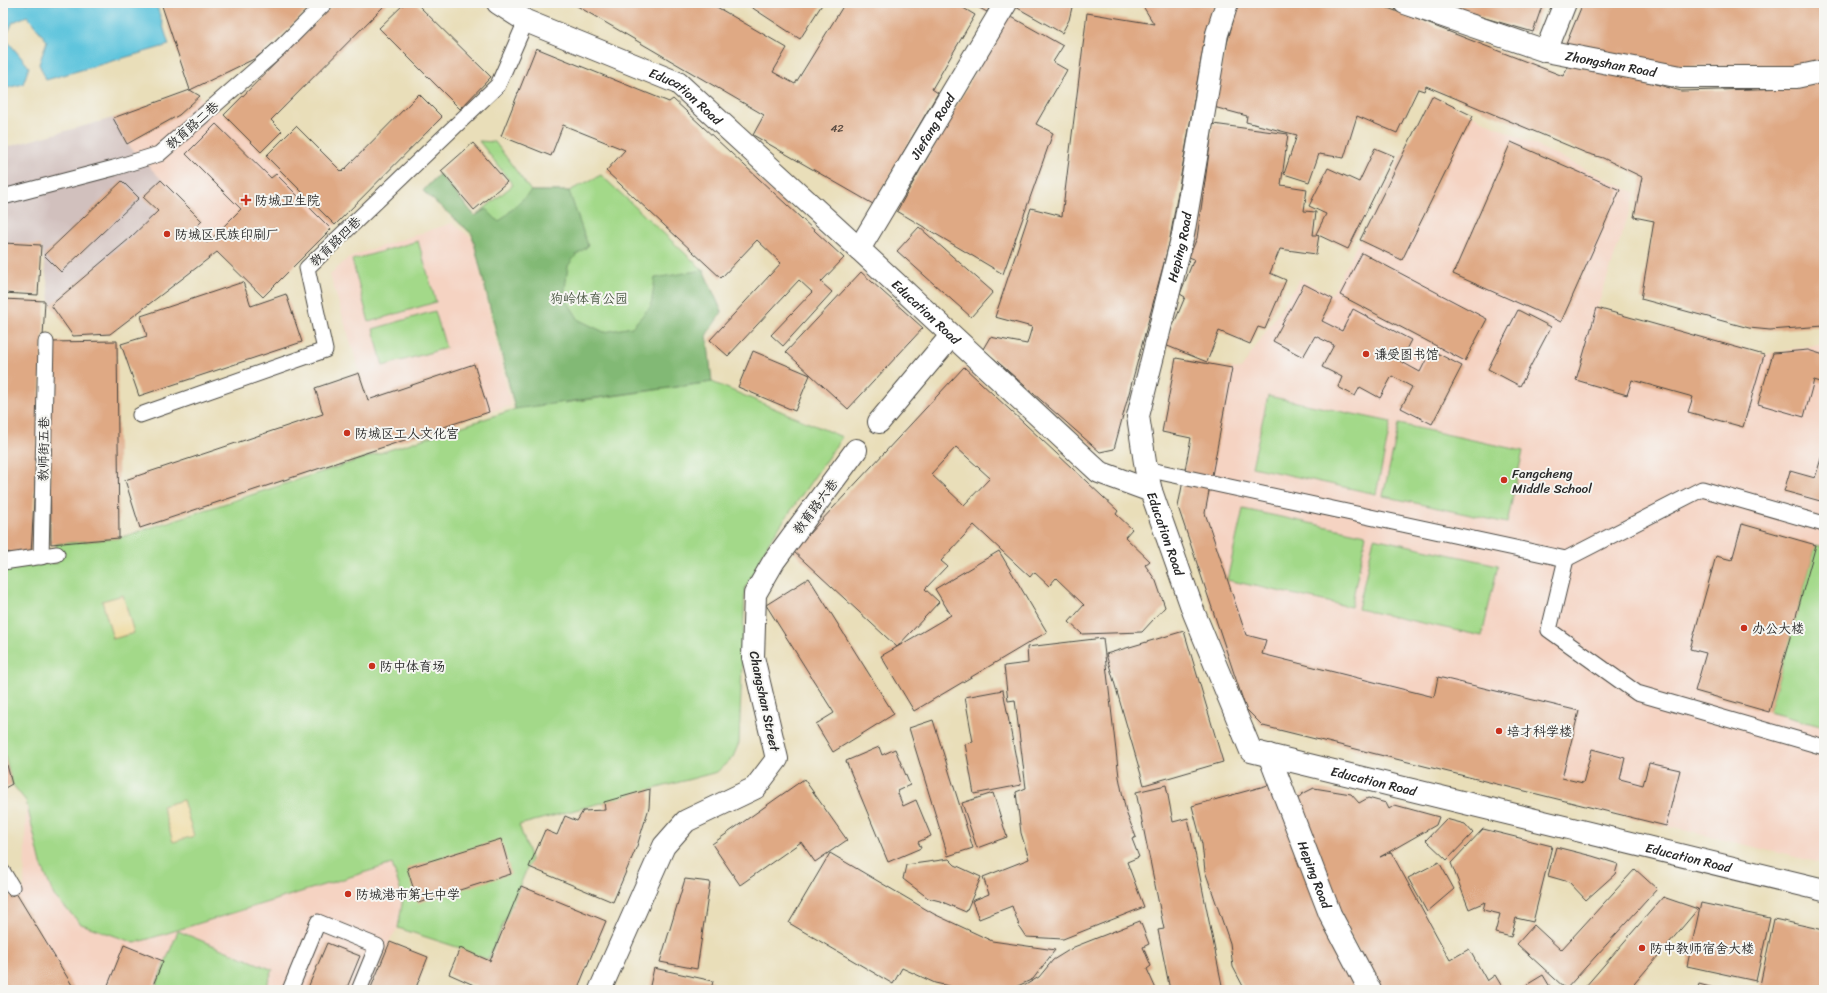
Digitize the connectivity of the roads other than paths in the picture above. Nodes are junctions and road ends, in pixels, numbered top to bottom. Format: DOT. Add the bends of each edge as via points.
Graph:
graph roads {
  1 [pos="324,3"];
  2 [pos="498,3"];
  3 [pos="1006,3"];
  4 [pos="1227,3"];
  5 [pos="1405,3"];
  6 [pos="1565,3"];
  7 [pos="526,21"];
  8 [pos="1546,51"];
  9 [pos="1824,70"];
  10 [pos="3,196"];
  11 [pos="859,249"];
  12 [pos="951,336"];
  13 [pos="46,342"];
  14 [pos="140,415"];
  15 [pos="879,422"];
  16 [pos="856,450"];
  17 [pos="1146,469"];
  18 [pos="1151,491"];
  19 [pos="1824,524"];
  20 [pos="57,554"];
  21 [pos="41,557"];
  22 [pos="1566,559"];
  23 [pos="774,561"];
  24 [pos="3,562"];
  25 [pos="1824,746"];
  26 [pos="1269,755"];
  27 [pos="3,872"];
  28 [pos="12,887"];
  29 [pos="1824,890"];
  30 [pos="290,990"];
  31 [pos="359,990"];
  32 [pos="600,990"];
  33 [pos="1370,990"];
  1 -- 10 [label="lane, 教育路二巷" via="279,49 159,154"];
  2 -- 7 [label="street, Education Road"];
  3 -- 11 [label="street, Jiefang Road"];
  4 -- 17 [label="street, Heping Road" via="1217,34 1183,235 1138,416"];
  5 -- 8 [label="street, Zhongshan Road"];
  6 -- 8 [label="street"];
  7 -- 11 [label="street, Education Road" via="678,83"];
  7 -- 14 [label="lane, 教育路四巷" via="498,86 307,268 325,350"];
  8 -- 9 [label="street, Zhongshan Road" via="1682,77 1796,77"];
  11 -- 12 [label="street, Education Road"];
  12 -- 15 [label="street"];
  12 -- 18 [label="street, Education Road" via="1099,472"];
  13 -- 21 [label="lane, 教师街五巷"];
  16 -- 23 [label="street, 教育路六巷"];
  17 -- 18 [label="street, Heping Road"];
  17 -- 22 [label="lane"];
  18 -- 26 [label="street, Education Road" via="1194,613 1251,751"];
  19 -- 22 [label="lane" via="1702,489"];
  20 -- 21 [label="lane"];
  21 -- 24 [label="lane"];
  22 -- 25 [label="lane" via="1549,630 1637,693"];
  23 -- 32 [label="street, Changshan Street" via="755,594 753,656 777,760 755,788 686,821 664,846"];
  26 -- 29 [label="street, Education Road"];
  26 -- 33 [label="street, Heping Road" via="1330,914"];
  27 -- 28 [label="lane"];
  30 -- 31 [label="lane" via="318,922 377,946"];
}
